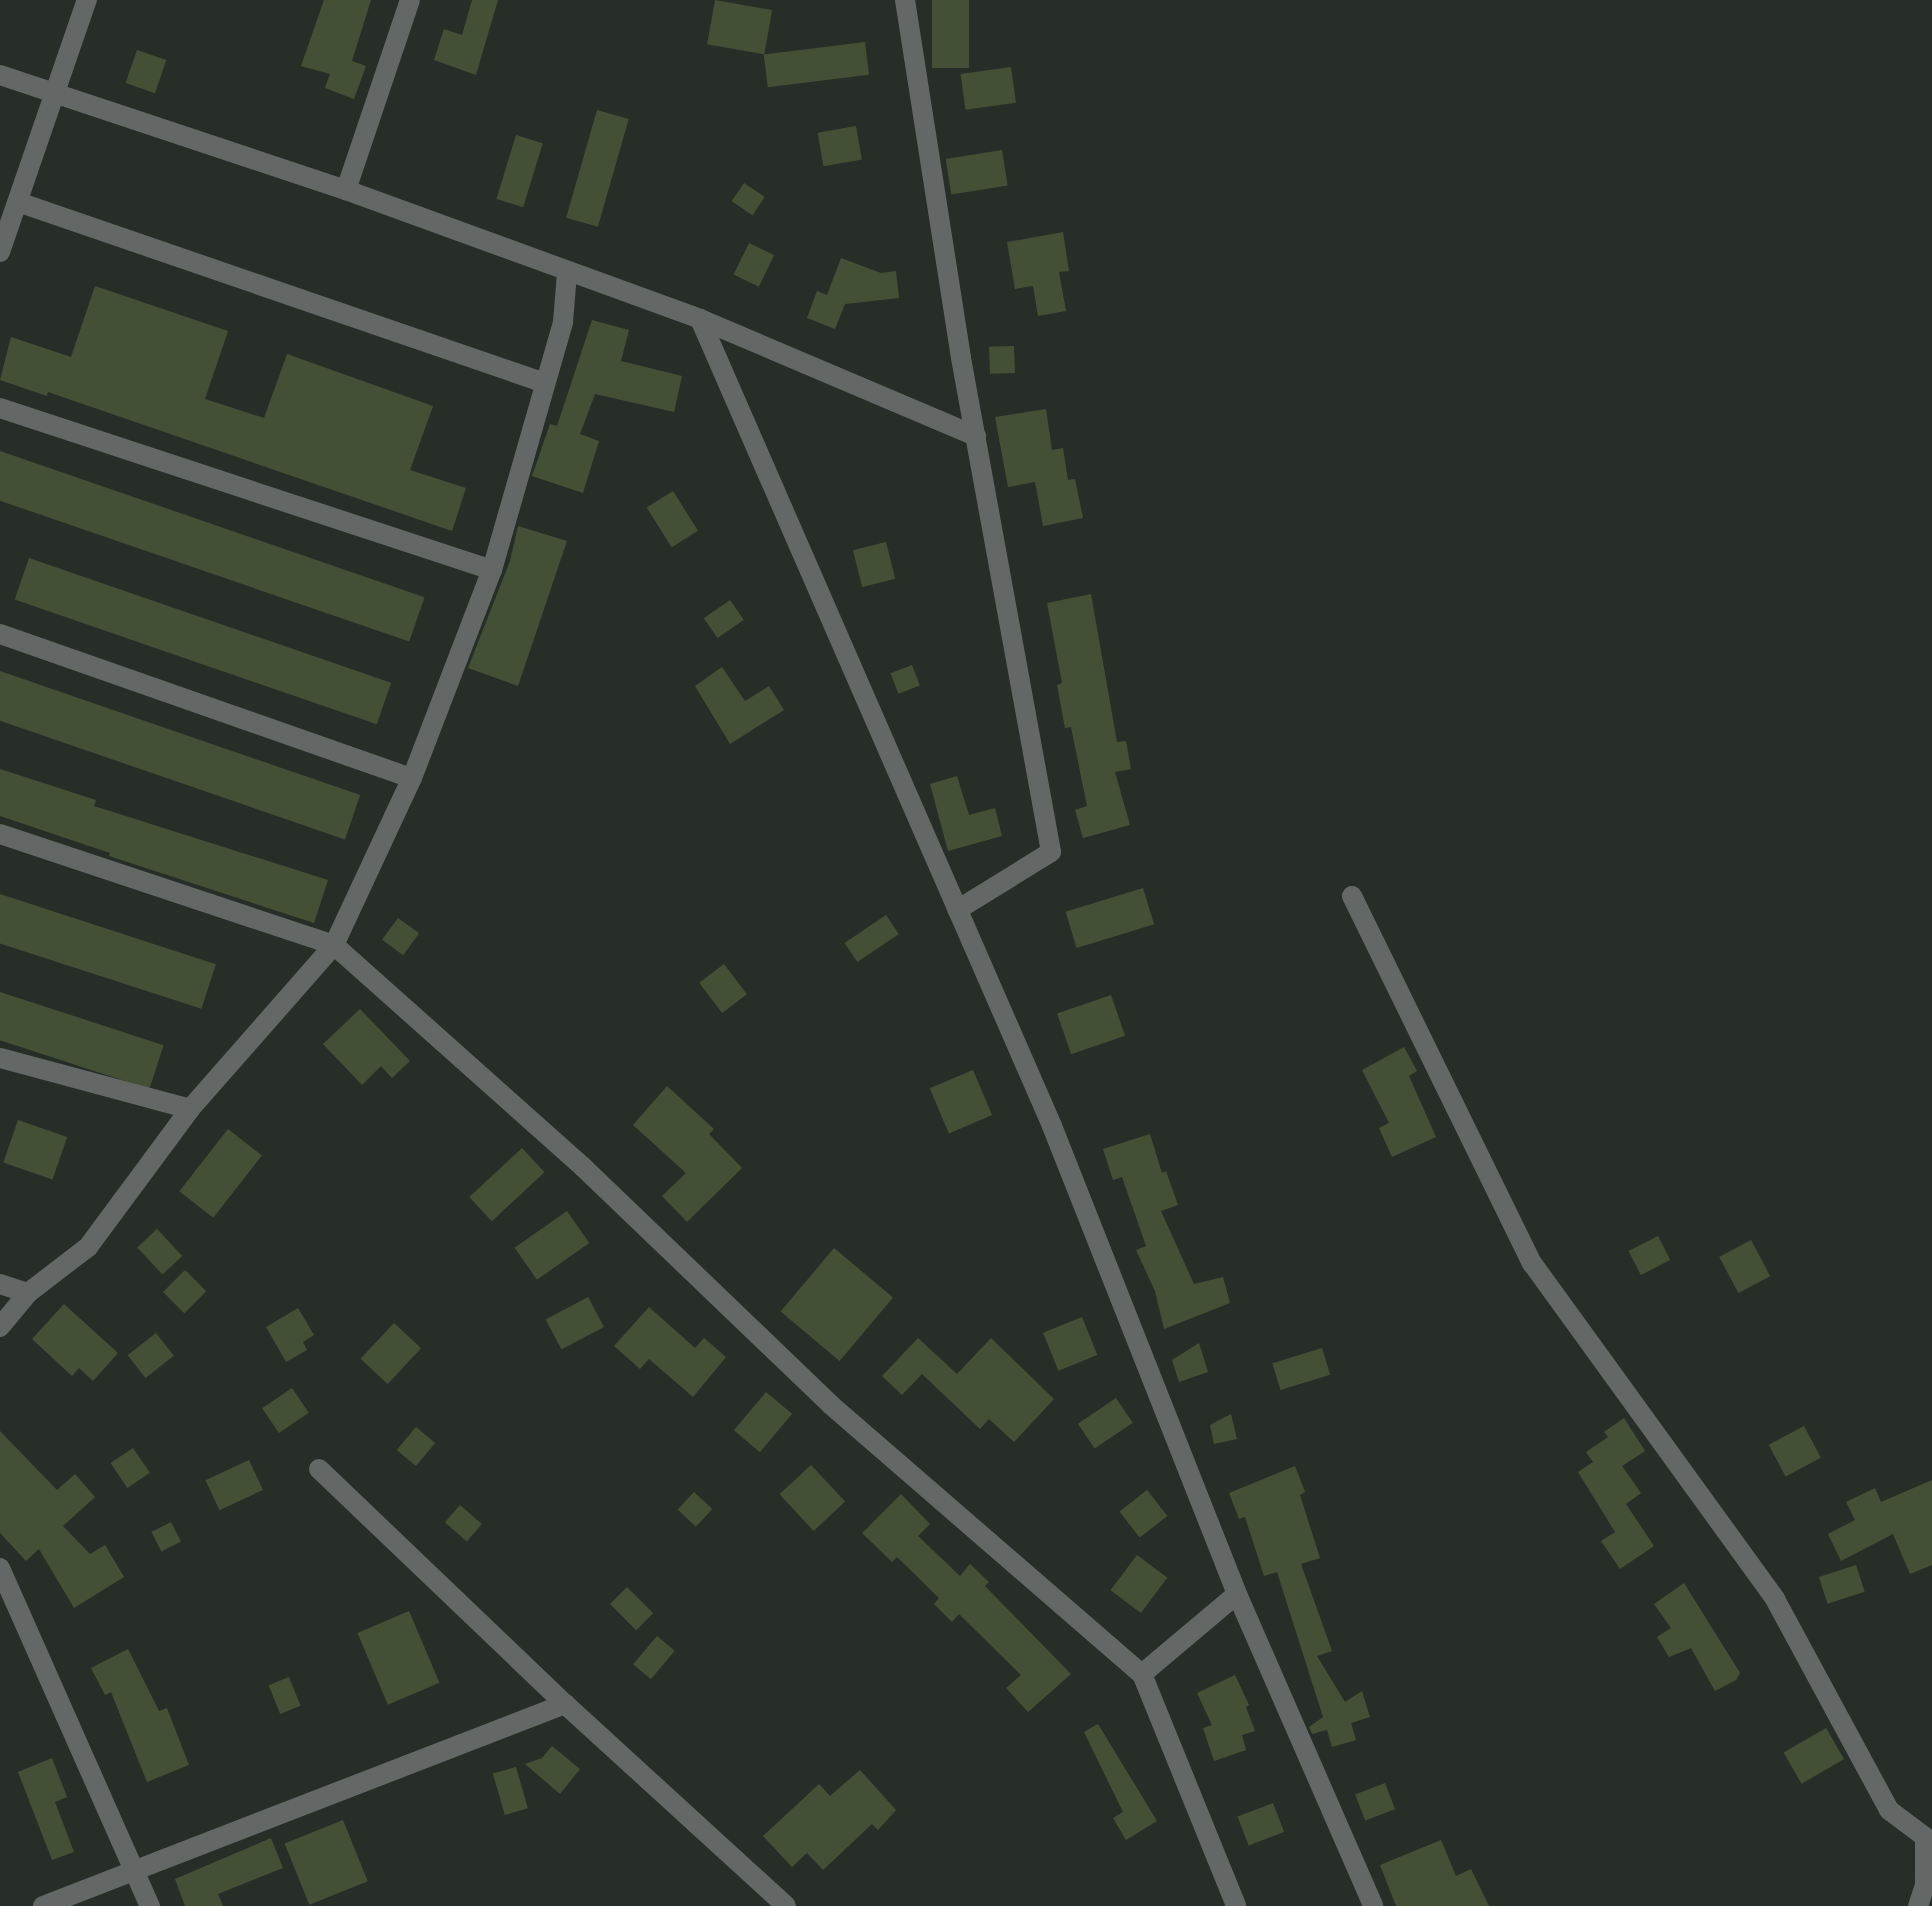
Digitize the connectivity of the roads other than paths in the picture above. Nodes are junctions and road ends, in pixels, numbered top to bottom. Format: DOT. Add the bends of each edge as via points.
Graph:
graph roads {
  1 [pos="87,0"];
  2 [pos="410,0"];
  3 [pos="905,0"];
  4 [pos="0,75"];
  5 [pos="56,94"];
  6 [pos="346,190"];
  7 [pos="18,202"];
  8 [pos="0,252"];
  9 [pos="567,273"];
  10 [pos="700,319"];
  11 [pos="545,383"];
  12 [pos="0,408"];
  13 [pos="976,436"];
  14 [pos="492,570"];
  15 [pos="0,634"];
  16 [pos="412,778"];
  17 [pos="0,834"];
  18 [pos="1352,896"];
  19 [pos="957,910"];
  20 [pos="334,945"];
  21 [pos="0,1058"];
  22 [pos="190,1109"];
  23 [pos="0,1284"];
  24 [pos="28,1293"];
  25 [pos="0,1327"];
  26 [pos="319,1469"];
  27 [pos="0,1568"];
  28 [pos="1237,1594"];
  29 [pos="1142,1674"];
  30 [pos="565,1704"];
  31 [pos="1928,1836"];
  32 [pos="136,1870"];
  33 [pos="43,1906"];
  34 [pos="150,1906"];
  35 [pos="786,1906"];
  36 [pos="1236,1906"];
  37 [pos="1373,1906"];
  38 [pos="1918,1906"];
  1 -- 5 [label="street"];
  2 -- 6 [label="street"];
  3 -- 13 [label="street"];
  4 -- 5 [label="street"];
  5 -- 6 [label="street"];
  5 -- 7 [label="street"];
  6 -- 9 [label="street"];
  7 -- 8 [label="street"];
  7 -- 11 [label="street"];
  9 -- 10 [label="street"];
  9 -- 11 [label="street" via="563,322"];
  10 -- 13 [label="street"];
  10 -- 19 [label="street"];
  11 -- 14 [label="street"];
  12 -- 14 [label="street"];
  13 -- 19 [label="street" via="1051,852"];
  14 -- 16 [label="street"];
  15 -- 16 [label="street"];
  16 -- 20 [label="street"];
  17 -- 20 [label="street"];
  18 -- 31 [label="street" via="1532,1263 1775,1599 1889,1810"];
  19 -- 28 [label="street" via="1052,1126"];
  20 -- 22 [label="street"];
  20 -- 29 [label="street" via="583,1167 831,1405"];
  21 -- 22 [label="street"];
  22 -- 24 [label="street" via="88,1247"];
  23 -- 24 [label="street"];
  24 -- 25 [label="street"];
  26 -- 30 [label="street"];
  27 -- 32 [label="street"];
  28 -- 29 [label="street"];
  28 -- 37 [label="street"];
  29 -- 36 [label="street"];
  30 -- 32 [label="street"];
  30 -- 35 [label="street"];
  31 -- 38 [label="street"];
  32 -- 33 [label="street"];
  32 -- 34 [label="street"];
}
